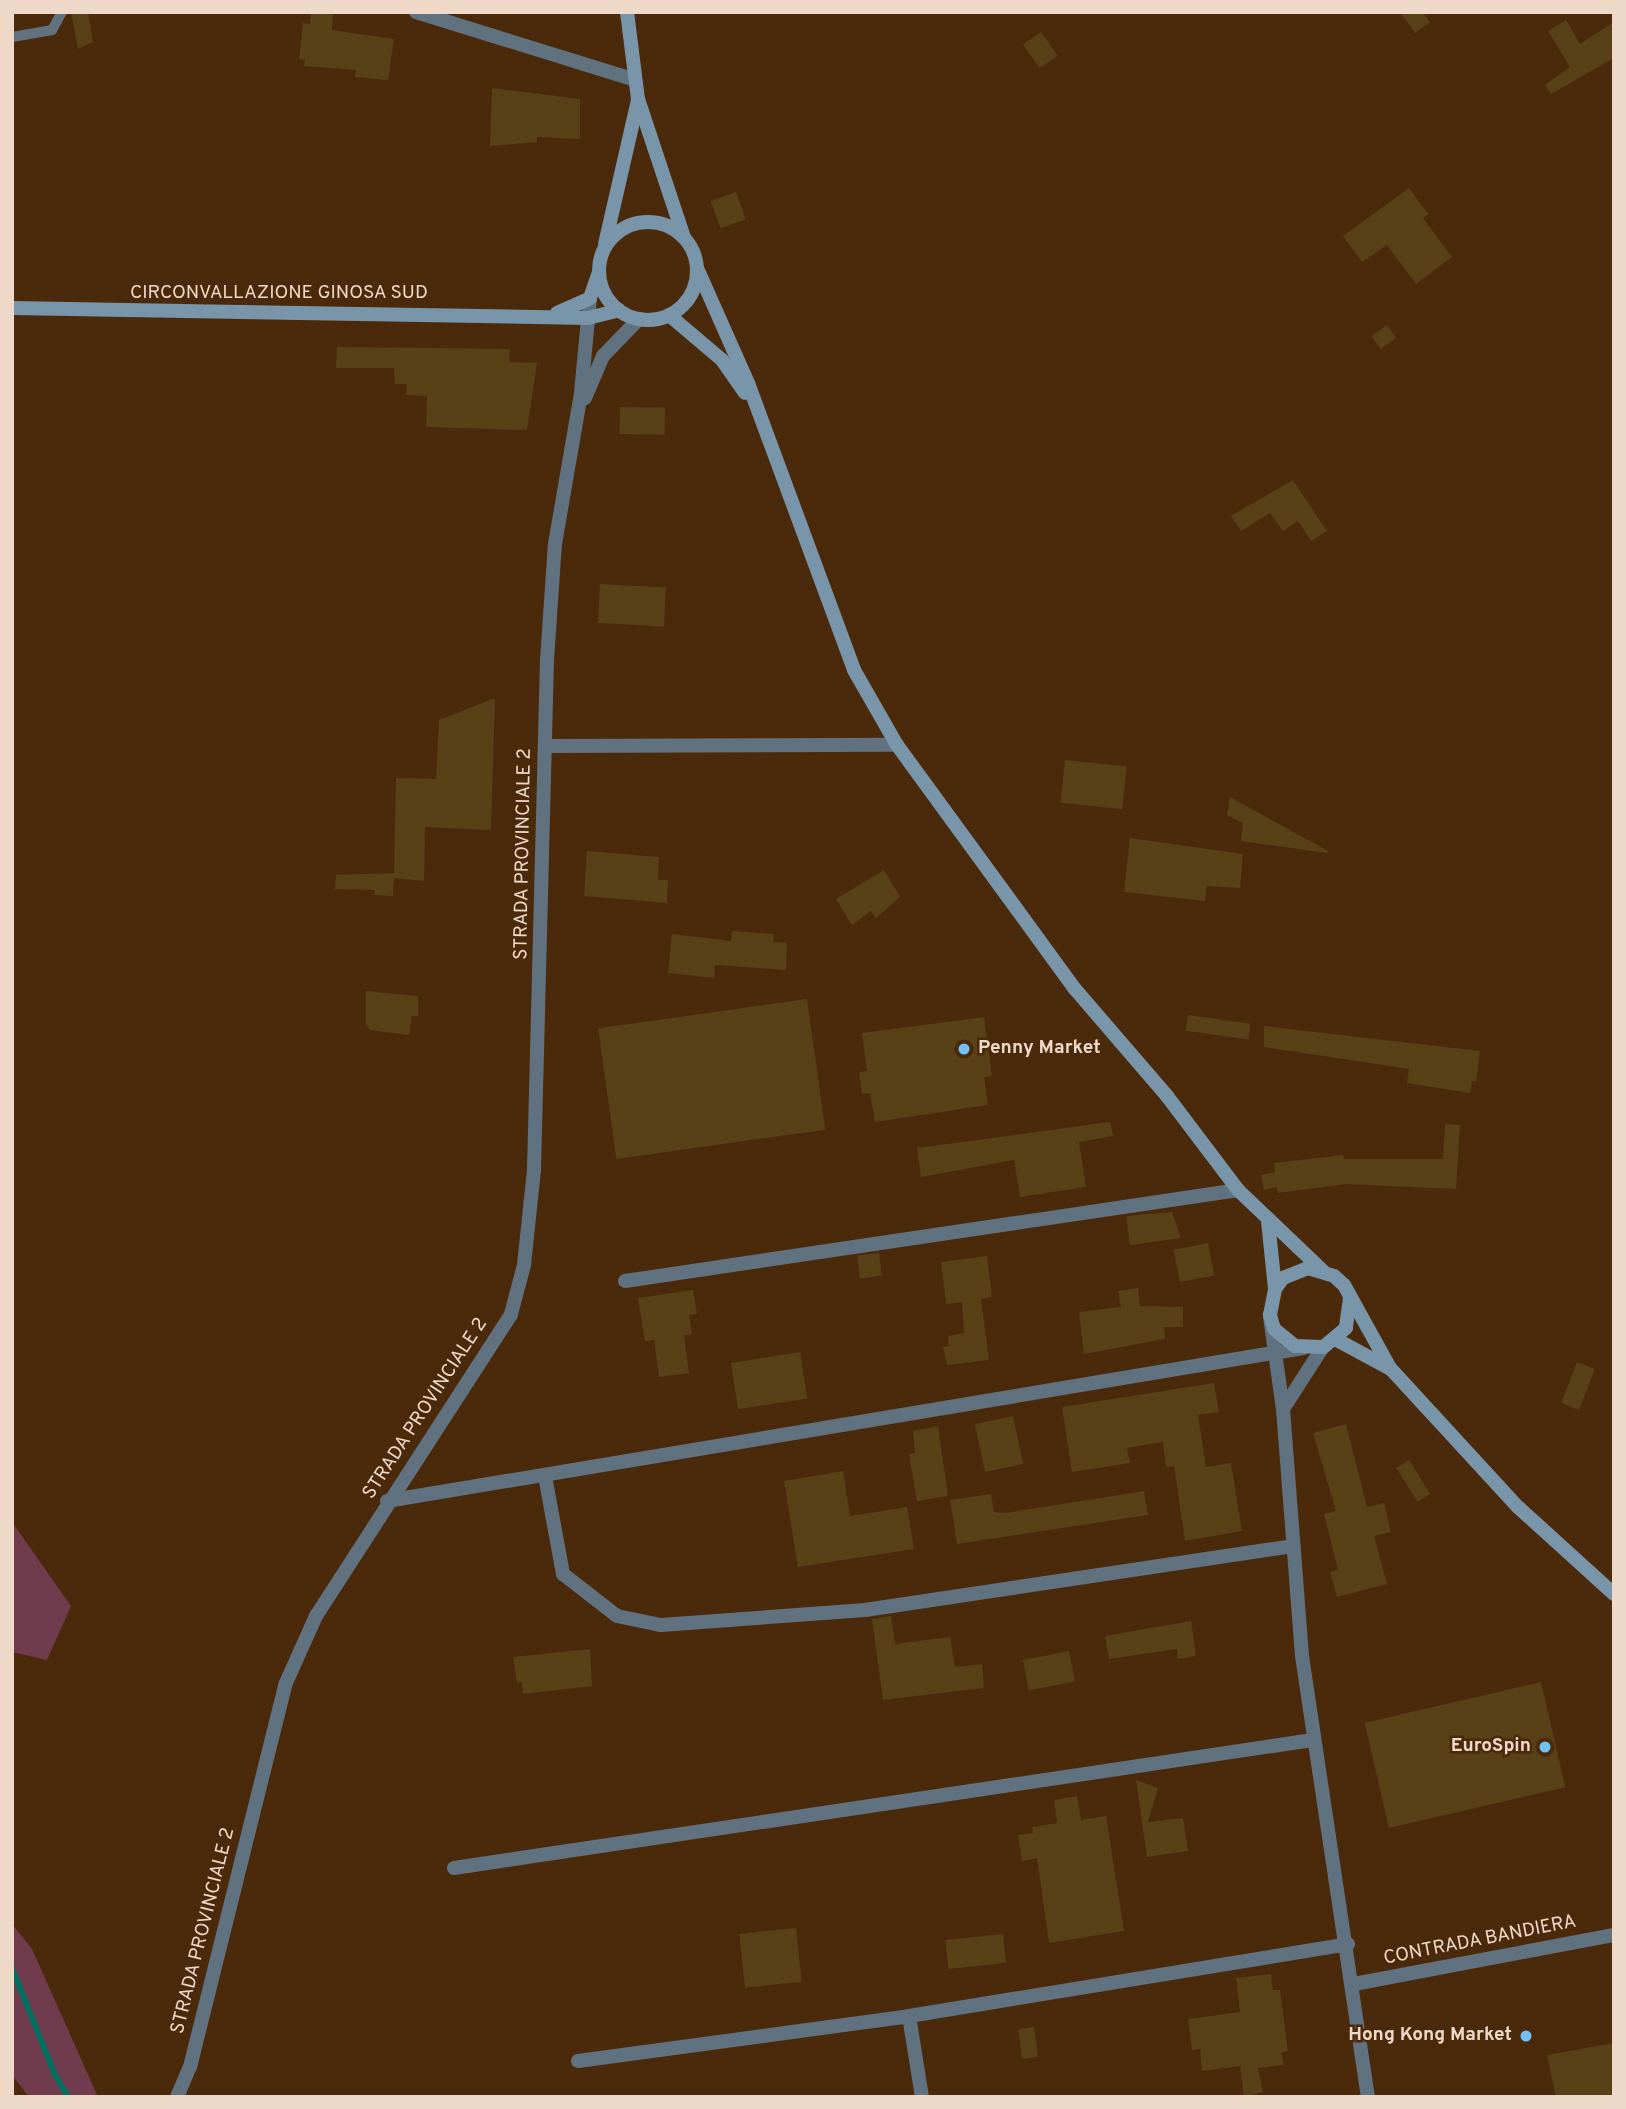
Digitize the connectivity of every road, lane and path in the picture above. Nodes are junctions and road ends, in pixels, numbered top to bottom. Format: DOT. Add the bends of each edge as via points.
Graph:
graph roads {
  1 [pos="62,12"];
  2 [pos="416,12"];
  3 [pos="627,12"];
  4 [pos="440,17"];
  5 [pos="12,37"];
  6 [pos="635,80"];
  7 [pos="638,99"];
  8 [pos="684,237"];
  9 [pos="603,251"];
  10 [pos="697,268"];
  11 [pos="599,272"];
  12 [pos="590,298"];
  13 [pos="12,308"];
  14 [pos="619,310"];
  15 [pos="669,315"];
  16 [pos="545,316"];
  17 [pos="588,318"];
  18 [pos="639,319"];
  19 [pos="758,411"];
  20 [pos="577,416"];
  21 [pos="897,745"];
  22 [pos="546,746"];
  23 [pos="1238,1190"];
  24 [pos="1268,1221"];
  25 [pos="1322,1270"];
  26 [pos="625,1281"];
  27 [pos="1275,1289"];
  28 [pos="1350,1298"];
  29 [pos="1270,1315"];
  30 [pos="1337,1340"];
  31 [pos="1303,1348"];
  32 [pos="1323,1348"];
  33 [pos="1272,1355"];
  34 [pos="1390,1368"];
  35 [pos="1283,1409"];
  36 [pos="545,1476"];
  37 [pos="387,1501"];
  38 [pos="1293,1546"];
  39 [pos="1614,1594"];
  40 [pos="1314,1740"];
  41 [pos="454,1868"];
  42 [pos="1614,1935"];
  43 [pos="1348,1944"];
  44 [pos="1354,1984"];
  45 [pos="909,2016"];
  46 [pos="578,2061"];
  47 [pos="177,2097"];
  48 [pos="922,2097"];
  49 [pos="1368,2097"];
  1 -- 5 [label="lane" via="52,30"];
  2 -- 4 [label="street"];
  3 -- 6 [label="main road"];
  4 -- 6 [label="street"];
  6 -- 7 [label="main road"];
  7 -- 8 [label="main road"];
  7 -- 9 [label="main road"];
  8 -- 9 [label="main road" via="656,222 639,222 612,237"];
  8 -- 10 [label="main road"];
  9 -- 11 [label="main road"];
  10 -- 15 [label="main road" via="690,296"];
  10 -- 19 [label="main road"];
  11 -- 12 [label="main road"];
  11 -- 14 [label="main road" via="601,287"];
  12 -- 16 [label="main road, CIRCONVALLAZIONE GINOSA SUD" via="570,310"];
  12 -- 17 [label="street"];
  13 -- 16 [label="main road, CIRCONVALLAZIONE GINOSA SUD"];
  14 -- 17 [label="main road, CIRCONVALLAZIONE GINOSA SUD"];
  14 -- 18 [label="main road"];
  15 -- 18 [label="main road"];
  15 -- 19 [label="main road" via="722,360"];
  16 -- 17 [label="main road, CIRCONVALLAZIONE GINOSA SUD"];
  17 -- 20 [label="street"];
  18 -- 20 [label="street" via="603,356"];
  19 -- 21 [label="main road" via="854,670"];
  20 -- 22 [label="street, STRADA PROVINCIALE 2" via="555,544"];
  21 -- 22 [label="street"];
  21 -- 23 [label="main road" via="1075,989 1167,1096"];
  22 -- 37 [label="street, STRADA PROVINCIALE 2" via="534,1170 524,1265 511,1314"];
  23 -- 24 [label="main road"];
  23 -- 26 [label="street"];
  24 -- 25 [label="main road"];
  24 -- 27 [label="main road"];
  25 -- 27 [label="main road" via="1295,1271"];
  25 -- 28 [label="main road" via="1344,1285"];
  27 -- 29 [label="main road"];
  28 -- 30 [label="main road" via="1349,1321"];
  28 -- 34 [label="main road"];
  29 -- 31 [label="main road" via="1283,1339"];
  29 -- 33 [label="street"];
  30 -- 32 [label="main road"];
  30 -- 34 [label="main road"];
  31 -- 32 [label="main road"];
  31 -- 33 [label="street"];
  32 -- 35 [label="street"];
  33 -- 35 [label="street"];
  33 -- 36 [label="street"];
  34 -- 39 [label="main road" via="1518,1507"];
  35 -- 38 [label="street"];
  36 -- 37 [label="street"];
  36 -- 38 [label="street" via="563,1574 617,1616 661,1625 865,1610"];
  37 -- 47 [label="street, STRADA PROVINCIALE 2" via="316,1616 285,1685 190,2067"];
  38 -- 40 [label="street"];
  40 -- 41 [label="street"];
  40 -- 43 [label="street"];
  42 -- 44 [label="street, CONTRADA BANDIERA"];
  43 -- 44 [label="street"];
  43 -- 45 [label="street"];
  44 -- 49 [label="street"];
  45 -- 46 [label="street"];
  45 -- 48 [label="street"];
}
